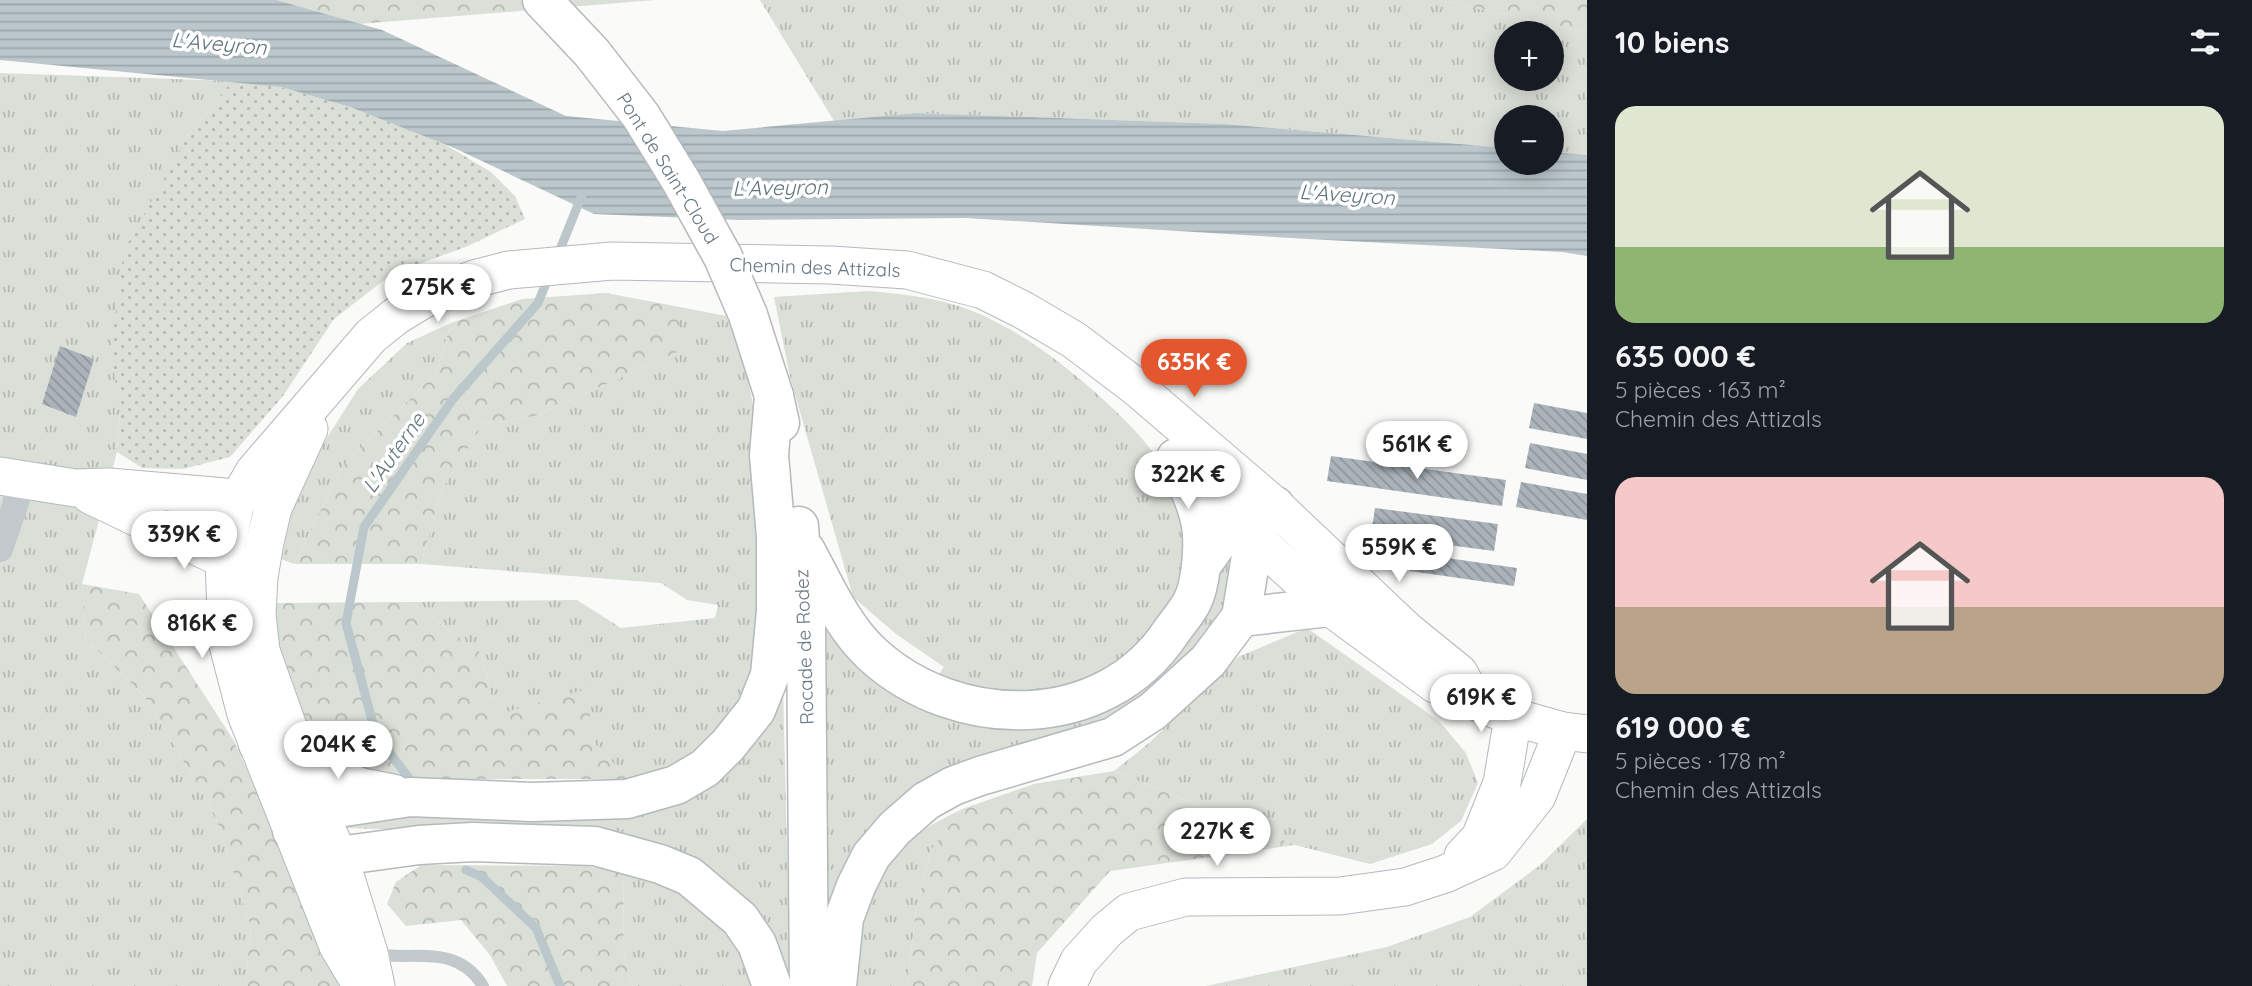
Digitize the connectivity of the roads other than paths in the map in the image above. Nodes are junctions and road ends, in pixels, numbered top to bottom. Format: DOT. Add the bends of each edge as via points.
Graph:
graph roads {
  1 [pos="542,0"];
  2 [pos="748,315"];
  3 [pos="1074,340"];
  4 [pos="330,386"];
  5 [pos="774,396"];
  6 [pos="1176,458"];
  7 [pos="12,478"];
  8 [pos="75,488"];
  9 [pos="235,505"];
  10 [pos="1275,506"];
  11 [pos="1247,530"];
  12 [pos="800,540"];
  13 [pos="0,549"];
  14 [pos="225,559"];
  15 [pos="1201,566"];
  16 [pos="259,577"];
  17 [pos="1330,607"];
  18 [pos="1241,617"];
  19 [pos="1473,699"];
  20 [pos="1513,717"];
  21 [pos="1575,733"];
  22 [pos="274,738"];
  23 [pos="410,797"];
  24 [pos="305,821"];
  25 [pos="339,856"];
  26 [pos="1445,874"];
  27 [pos="369,975"];
  28 [pos="483,986"];
  29 [pos="772,986"];
  30 [pos="808,986"];
  31 [pos="837,986"];
  32 [pos="1067,986"];
  1 -- 2 [label="main road, Pont de Saint-Cloud, bridge" via="592,53 641,116 723,257"];
  2 -- 5 [label="main road, Rocade de Rodez"];
  3 -- 4 [label="street, Chemin des Attizals" via="983,290 907,270 612,261 547,265 474,279 424,299 371,337"];
  3 -- 6 [label="street, Chemin des Attizals"];
  3 -- 10 [label="street, Chemin des Attizals"];
  4 -- 9 [label="street, Chemin des Attizals" via="254,472"];
  4 -- 16 [label="street, Chemin des Attizals" via="273,508"];
  5 -- 12 [label="main road, Rocade de Rodez"];
  5 -- 23 [label="main road" via="769,455 776,599 770,675 755,710 729,746 676,785 627,799 532,802"];
  6 -- 11 [label="street, Chemin des Attizals"];
  6 -- 15 [label="main road" via="1202,531"];
  7 -- 8 [label="street"];
  7 -- 13 [label="street"];
  8 -- 9 [label="street" via="225,497"];
  8 -- 14 [label="street"];
  9 -- 14 [label="street, Chemin des Attizals"];
  9 -- 16 [label="street"];
  10 -- 11 [label="main road"];
  10 -- 19 [label="street, Chemin des Attizals" via="1406,630 1459,673"];
  11 -- 15 [label="main road" via="1224,534"];
  11 -- 17 [label="street, Chemin des Attizals"];
  11 -- 18 [label="main road"];
  12 -- 15 [label="main road" via="842,618 872,654 921,688 972,707 1032,712 1088,699 1126,680 1164,644 1193,600"];
  12 -- 30 [label="main road, Rocade de Rodez" via="806,625"];
  14 -- 16 [label="street"];
  14 -- 22 [label="street, Chemin des Attizals" via="227,641 246,714"];
  16 -- 22 [label="street" via="257,615"];
  17 -- 18 [label="main road"];
  17 -- 19 [label="street, Chemin des Attizals" via="1435,684"];
  18 -- 31 [label="main road" via="1208,661 1153,711 1113,737 953,786 926,801 895,828 871,856 844,918"];
  19 -- 20 [label="street, Chemin des Attizals"];
  20 -- 21 [label="street, Chemin des Attizals"];
  20 -- 26 [label="street" via="1502,783 1480,838"];
  21 -- 26 [label="street" via="1537,796 1493,852"];
  22 -- 23 [label="main road" via="359,787"];
  22 -- 24 [label="main road" via="277,765"];
  23 -- 24 [label="main road"];
  24 -- 25 [label="main road" via="318,845"];
  24 -- 27 [label="street" via="338,946"];
  25 -- 27 [label="street"];
  25 -- 29 [label="main road" via="472,842 595,846 660,864 690,876 740,919 757,944"];
  26 -- 32 [label="street" via="1405,887 1340,896 1186,897 1129,912 1079,961"];
  27 -- 28 [label="lane" via="386,956 445,957 465,965"];
}
